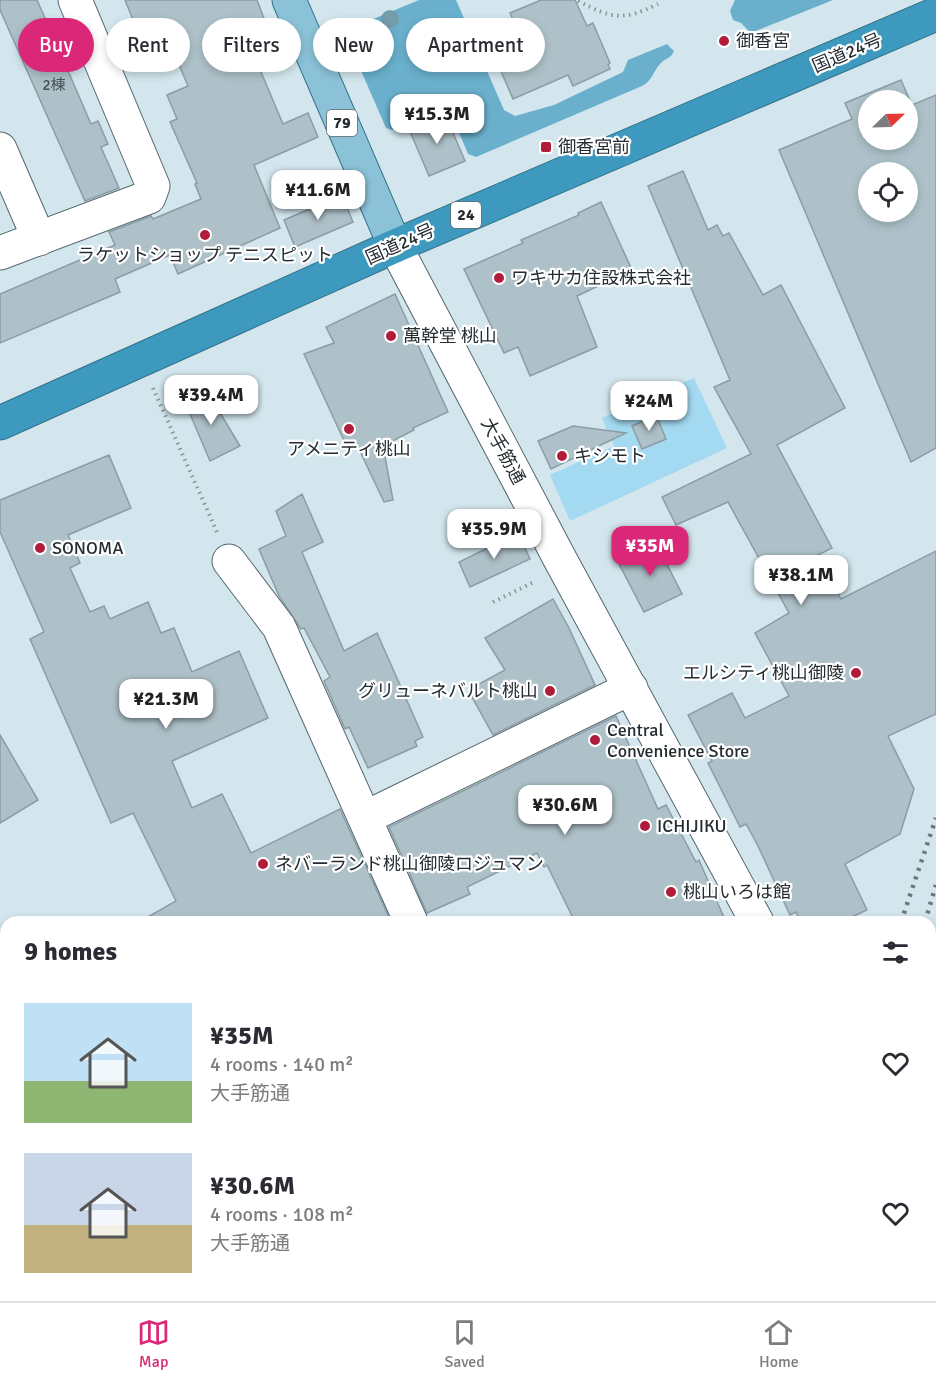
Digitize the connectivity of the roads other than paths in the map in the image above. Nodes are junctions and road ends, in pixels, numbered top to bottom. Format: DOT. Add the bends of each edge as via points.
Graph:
graph roads {
  1 [pos="75,0"];
  2 [pos="289,0"];
  3 [pos="936,14"];
  4 [pos="0,149"];
  5 [pos="39,239"];
  6 [pos="395,246"];
  7 [pos="0,253"];
  8 [pos="0,423"];
  9 [pos="229,561"];
  10 [pos="631,688"];
  11 [pos="365,818"];
  12 [pos="408,916"];
  13 [pos="754,916"];
  1 -- 5 [label="street" via="153,186 148,197"];
  2 -- 6 [label="main road, 大手筋通 / 79"];
  3 -- 6 [label="highway, 国道24号 / 24"];
  4 -- 5 [label="street"];
  5 -- 7 [label="street"];
  6 -- 8 [label="highway, 国道24号 / 24"];
  6 -- 10 [label="street, 大手筋通"];
  9 -- 11 [label="street" via="279,627"];
  10 -- 11 [label="street"];
  10 -- 13 [label="street, 大手筋通"];
  11 -- 12 [label="street"];
}
